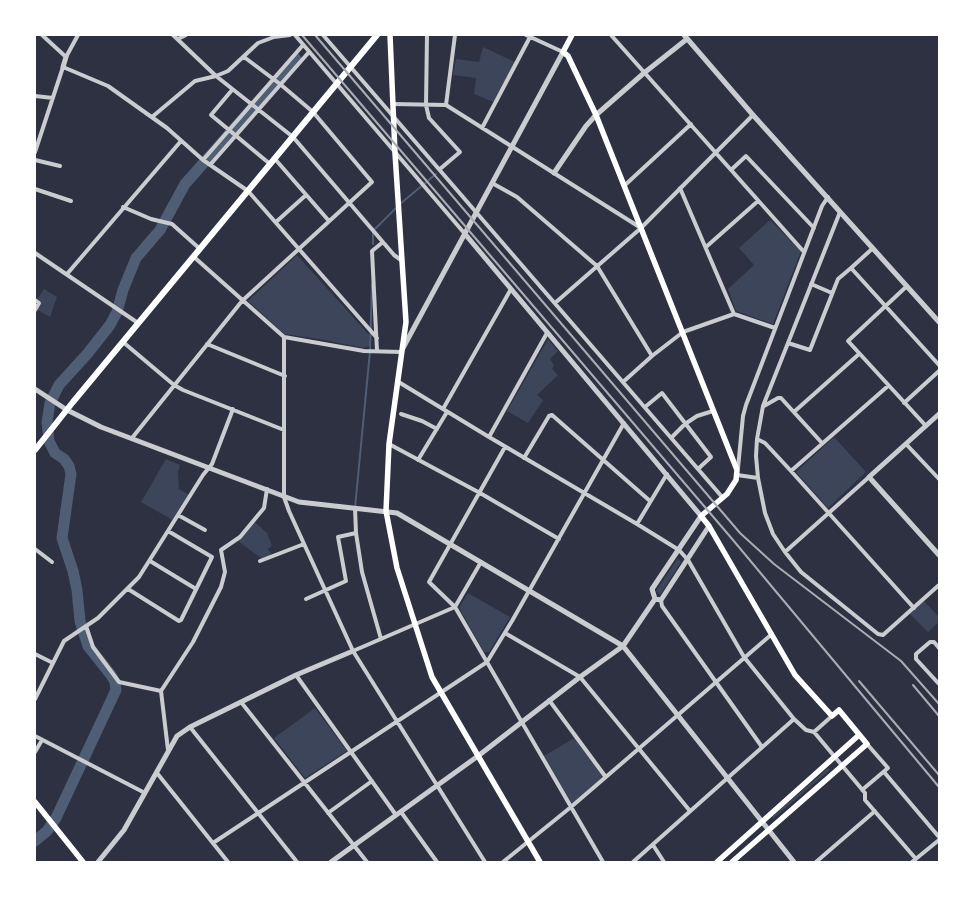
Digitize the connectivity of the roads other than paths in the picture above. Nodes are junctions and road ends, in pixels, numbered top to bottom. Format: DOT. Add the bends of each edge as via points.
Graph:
graph roads {
  1 [pos="42,35"];
  2 [pos="78,35"];
  3 [pos="173,35"];
  4 [pos="186,35"];
  5 [pos="290,35"];
  6 [pos="295,35"];
  7 [pos="324,35"];
  8 [pos="377,35"];
  9 [pos="390,35"];
  10 [pos="427,35"];
  11 [pos="455,35"];
  12 [pos="526,35"];
  13 [pos="572,35"];
  14 [pos="611,35"];
  15 [pos="688,36"];
  16 [pos="530,37"];
  17 [pos="178,39"];
  18 [pos="303,45"];
  19 [pos="309,52"];
  20 [pos="563,52"];
  21 [pos="66,57"];
  22 [pos="244,57"];
  23 [pos="63,67"];
  24 [pos="351,67"];
  25 [pos="644,73"];
  26 [pos="216,76"];
  27 [pos="273,79"];
  28 [pos="279,83"];
  29 [pos="337,84"];
  30 [pos="232,90"];
  31 [pos="35,96"];
  32 [pos="53,98"];
  33 [pos="251,104"];
  34 [pos="393,104"];
  35 [pos="446,104"];
  36 [pos="426,105"];
  37 [pos="258,110"];
  38 [pos="313,112"];
  39 [pos="596,115"];
  40 [pos="753,115"];
  41 [pos="393,116"];
  42 [pos="152,117"];
  43 [pos="690,124"];
  44 [pos="482,128"];
  45 [pos="35,130"];
  46 [pos="229,130"];
  47 [pos="42,132"];
  48 [pos="236,135"];
  49 [pos="292,137"];
  50 [pos="181,140"];
  51 [pos="511,146"];
  52 [pos="35,152"];
  53 [pos="395,153"];
  54 [pos="716,153"];
  55 [pos="275,158"];
  56 [pos="35,160"];
  57 [pos="203,160"];
  58 [pos="270,164"];
  59 [pos="210,165"];
  60 [pos="60,166"];
  61 [pos="440,169"];
  62 [pos="730,170"];
  63 [pos="554,173"];
  64 [pos="492,183"];
  65 [pos="624,186"];
  66 [pos="680,188"];
  67 [pos="35,189"];
  68 [pos="248,191"];
  69 [pos="306,195"];
  70 [pos="828,197"];
  71 [pos="71,201"];
  72 [pos="758,201"];
  73 [pos="350,203"];
  74 [pos="123,207"];
  75 [pos="477,211"];
  76 [pos="840,212"];
  77 [pos="329,221"];
  78 [pos="276,222"];
  79 [pos="641,228"];
  80 [pos="814,228"];
  81 [pos="465,234"];
  82 [pos="383,242"];
  83 [pos="706,247"];
  84 [pos="873,248"];
  85 [pos="200,249"];
  86 [pos="298,249"];
  87 [pos="804,252"];
  88 [pos="35,253"];
  89 [pos="194,257"];
  90 [pos="401,260"];
  91 [pos="597,266"];
  92 [pos="851,268"];
  93 [pos="67,274"];
  94 [pos="811,284"];
  95 [pos="907,286"];
  96 [pos="510,289"];
  97 [pos="832,293"];
  98 [pos="35,300"];
  99 [pos="242,301"];
  100 [pos="555,303"];
  101 [pos="886,306"];
  102 [pos="35,310"];
  103 [pos="734,314"];
  104 [pos="939,322"];
  105 [pos="138,323"];
  106 [pos="775,328"];
  107 [pos="683,332"];
  108 [pos="547,333"];
  109 [pos="284,337"];
  110 [pos="376,338"];
  111 [pos="123,342"];
  112 [pos="788,343"];
  113 [pos="207,344"];
  114 [pos="377,351"];
  115 [pos="401,352"];
  116 [pos="859,354"];
  117 [pos="652,356"];
  118 [pos="939,365"];
  119 [pos="939,370"];
  120 [pos="285,376"];
  121 [pos="397,381"];
  122 [pos="623,382"];
  123 [pos="174,385"];
  124 [pos="888,386"];
  125 [pos="35,389"];
  126 [pos="904,403"];
  127 [pos="763,406"];
  128 [pos="645,407"];
  129 [pos="233,409"];
  130 [pos="67,410"];
  131 [pos="445,410"];
  132 [pos="713,411"];
  133 [pos="794,412"];
  134 [pos="401,414"];
  135 [pos="939,414"];
  136 [pos="624,423"];
  137 [pos="686,424"];
  138 [pos="926,426"];
  139 [pos="437,429"];
  140 [pos="284,430"];
  141 [pos="488,437"];
  142 [pos="672,437"];
  143 [pos="132,438"];
  144 [pos="757,439"];
  145 [pos="822,443"];
  146 [pos="388,444"];
  147 [pos="906,444"];
  148 [pos="505,447"];
  149 [pos="35,450"];
  150 [pos="524,458"];
  151 [pos="603,459"];
  152 [pos="418,460"];
  153 [pos="208,468"];
  154 [pos="698,469"];
  155 [pos="791,471"];
  156 [pos="737,472"];
  157 [pos="667,474"];
  158 [pos="869,477"];
  159 [pos="758,478"];
  160 [pos="939,479"];
  161 [pos="267,489"];
  162 [pos="480,493"];
  163 [pos="584,494"];
  164 [pos="284,497"];
  165 [pos="723,498"];
  166 [pos="650,501"];
  167 [pos="355,508"];
  168 [pos="386,511"];
  169 [pos="829,512"];
  170 [pos="178,515"];
  171 [pos="701,516"];
  172 [pos="638,524"];
  173 [pos="709,526"];
  174 [pos="205,530"];
  175 [pos="168,531"];
  176 [pos="356,533"];
  177 [pos="558,539"];
  178 [pos="304,544"];
  179 [pos="450,544"];
  180 [pos="35,549"];
  181 [pos="678,550"];
  182 [pos="785,552"];
  183 [pos="939,555"];
  184 [pos="688,560"];
  185 [pos="150,561"];
  186 [pos="260,561"];
  187 [pos="52,562"];
  188 [pos="481,562"];
  189 [pos="939,585"];
  190 [pos="128,589"];
  191 [pos="196,589"];
  192 [pos="325,590"];
  193 [pos="529,590"];
  194 [pos="306,599"];
  195 [pos="658,600"];
  196 [pos="455,607"];
  197 [pos="914,608"];
  198 [pos="414,625"];
  199 [pos="86,626"];
  200 [pos="505,633"];
  201 [pos="772,634"];
  202 [pos="381,639"];
  203 [pos="623,646"];
  204 [pos="939,648"];
  205 [pos="353,651"];
  206 [pos="35,654"];
  207 [pos="744,657"];
  208 [pos="487,662"];
  209 [pos="53,663"];
  210 [pos="296,675"];
  211 [pos="580,677"];
  212 [pos="716,681"];
  213 [pos="939,684"];
  214 [pos="161,691"];
  215 [pos="440,692"];
  216 [pos="35,699"];
  217 [pos="549,700"];
  218 [pos="241,702"];
  219 [pos="677,714"];
  220 [pos="832,716"];
  221 [pos="794,719"];
  222 [pos="522,721"];
  223 [pos="397,722"];
  224 [pos="190,727"];
  225 [pos="814,732"];
  226 [pos="859,735"];
  227 [pos="35,736"];
  228 [pos="42,740"];
  229 [pos="866,744"];
  230 [pos="639,747"];
  231 [pos="762,747"];
  232 [pos="35,752"];
  233 [pos="168,752"];
  234 [pos="351,752"];
  235 [pos="478,756"];
  236 [pos="835,757"];
  237 [pos="842,766"];
  238 [pos="157,772"];
  239 [pos="884,772"];
  240 [pos="605,776"];
  241 [pos="728,778"];
  242 [pos="372,781"];
  243 [pos="304,782"];
  244 [pos="437,786"];
  245 [pos="862,790"];
  246 [pos="145,793"];
  247 [pos="35,802"];
  248 [pos="571,806"];
  249 [pos="690,811"];
  250 [pos="875,811"];
  251 [pos="328,812"];
  252 [pos="258,813"];
  253 [pos="399,813"];
  254 [pos="762,822"];
  255 [pos="768,830"];
  256 [pos="939,839"];
  257 [pos="528,842"];
  258 [pos="213,843"];
  259 [pos="653,845"];
  260 [pos="354,846"];
  261 [pos="914,861"];
  262 [pos="84,862"];
  263 [pos="98,862"];
  264 [pos="228,862"];
  265 [pos="297,862"];
  266 [pos="331,862"];
  267 [pos="367,862"];
  268 [pos="437,862"];
  269 [pos="485,862"];
  270 [pos="503,862"];
  271 [pos="540,862"];
  272 [pos="603,862"];
  273 [pos="633,862"];
  274 [pos="664,862"];
  275 [pos="717,862"];
  276 [pos="732,862"];
  277 [pos="794,862"];
  278 [pos="816,862"];
  1 -- 21 [label="street"];
  2 -- 21 [label="street"];
  3 -- 17 [label="street"];
  4 -- 17 [label="street"];
  5 -- 22 [label="street" via="258,43"];
  6 -- 18 [label="street"];
  7 -- 24 [label="street"];
  8 -- 24 [label="main road"];
  9 -- 34 [label="main road"];
  10 -- 36 [label="street"];
  11 -- 35 [label="street"];
  12 -- 16 [label="street"];
  13 -- 20 [label="main road"];
  14 -- 25 [label="street"];
  15 -- 25 [label="street"];
  15 -- 40 [label="street"];
  16 -- 20 [label="street"];
  16 -- 44 [label="street"];
  17 -- 26 [label="street"];
  18 -- 19 [label="street"];
  18 -- 27 [label="street"];
  19 -- 28 [label="street"];
  19 -- 29 [label="street"];
  20 -- 39 [label="main road" via="568,56"];
  20 -- 51 [label="street"];
  21 -- 23 [label="street"];
  22 -- 26 [label="street" via="228,71"];
  22 -- 27 [label="street"];
  23 -- 32 [label="street"];
  23 -- 42 [label="street" via="108,86"];
  24 -- 29 [label="main road"];
  24 -- 41 [label="street"];
  25 -- 39 [label="street"];
  25 -- 43 [label="street"];
  26 -- 30 [label="street"];
  26 -- 42 [label="street" via="195,81"];
  27 -- 28 [label="street"];
  27 -- 33 [label="street"];
  28 -- 37 [label="street"];
  28 -- 38 [label="street"];
  29 -- 38 [label="main road"];
  29 -- 53 [label="street"];
  30 -- 33 [label="street"];
  30 -- 46 [label="street" via="211,115"];
  31 -- 32 [label="street"];
  32 -- 47 [label="street"];
  33 -- 37 [label="street"];
  33 -- 46 [label="street"];
  34 -- 36 [label="street"];
  34 -- 41 [label="main road"];
  35 -- 36 [label="street"];
  35 -- 44 [label="street"];
  36 -- 61 [label="street" via="429,118 460,152"];
  37 -- 48 [label="street"];
  37 -- 49 [label="street"];
  38 -- 49 [label="main road"];
  38 -- 73 [label="street" via="372,182"];
  39 -- 63 [label="street"];
  39 -- 65 [label="main road"];
  40 -- 54 [label="street"];
  40 -- 70 [label="street"];
  41 -- 53 [label="main road"];
  41 -- 61 [label="street"];
  42 -- 50 [label="street"];
  43 -- 54 [label="street"];
  43 -- 65 [label="street"];
  44 -- 51 [label="street"];
  45 -- 47 [label="street"];
  46 -- 48 [label="street"];
  46 -- 57 [label="street"];
  47 -- 52 [label="street"];
  48 -- 58 [label="street"];
  48 -- 59 [label="street"];
  49 -- 55 [label="main road"];
  49 -- 73 [label="street"];
  50 -- 57 [label="street"];
  50 -- 74 [label="street"];
  51 -- 63 [label="street"];
  51 -- 64 [label="street"];
  53 -- 81 [label="street"];
  53 -- 90 [label="main road"];
  54 -- 62 [label="street"];
  54 -- 66 [label="street"];
  55 -- 58 [label="main road"];
  55 -- 69 [label="street"];
  56 -- 60 [label="street"];
  57 -- 59 [label="street"];
  58 -- 68 [label="main road"];
  59 -- 68 [label="street"];
  61 -- 75 [label="street"];
  62 -- 72 [label="street"];
  62 -- 80 [label="street" via="746,156"];
  63 -- 79 [label="street"];
  64 -- 75 [label="street"];
  64 -- 91 [label="street" via="517,197"];
  65 -- 79 [label="main road"];
  66 -- 79 [label="street"];
  66 -- 83 [label="street"];
  67 -- 71 [label="street"];
  68 -- 78 [label="street"];
  68 -- 85 [label="main road"];
  69 -- 77 [label="street"];
  69 -- 78 [label="street"];
  70 -- 76 [label="street"];
  70 -- 80 [label="street"];
  72 -- 83 [label="street"];
  72 -- 87 [label="street"];
  73 -- 77 [label="street"];
  73 -- 82 [label="street"];
  74 -- 85 [label="street" via="172,224"];
  74 -- 93 [label="street"];
  75 -- 81 [label="street"];
  75 -- 100 [label="street"];
  76 -- 84 [label="street"];
  76 -- 94 [label="street"];
  77 -- 86 [label="street"];
  78 -- 86 [label="street"];
  79 -- 91 [label="street"];
  79 -- 107 [label="main road"];
  80 -- 87 [label="street"];
  81 -- 96 [label="street"];
  81 -- 115 [label="street"];
  82 -- 90 [label="street"];
  82 -- 110 [label="street" via="372,251"];
  83 -- 103 [label="street"];
  84 -- 92 [label="street"];
  84 -- 95 [label="street"];
  85 -- 89 [label="main road"];
  86 -- 99 [label="street"];
  86 -- 110 [label="street"];
  87 -- 106 [label="street"];
  88 -- 93 [label="street"];
  89 -- 99 [label="street"];
  89 -- 105 [label="main road"];
  90 -- 115 [label="main road" via="406,322"];
  91 -- 100 [label="street"];
  91 -- 117 [label="street"];
  92 -- 97 [label="street" via="838,279"];
  92 -- 101 [label="street"];
  93 -- 105 [label="street"];
  94 -- 97 [label="street"];
  94 -- 112 [label="street"];
  95 -- 101 [label="street"];
  95 -- 104 [label="street"];
  96 -- 108 [label="street"];
  96 -- 131 [label="street"];
  97 -- 112 [label="street" via="810,350"];
  98 -- 102 [label="street" via="39,303"];
  99 -- 109 [label="street"];
  99 -- 113 [label="street"];
  100 -- 122 [label="street"];
  101 -- 116 [label="street" via="848,341"];
  101 -- 118 [label="street"];
  103 -- 106 [label="street"];
  103 -- 107 [label="street"];
  105 -- 111 [label="main road"];
  106 -- 156 [label="street" via="743,416"];
  107 -- 117 [label="street"];
  107 -- 132 [label="main road"];
  108 -- 136 [label="street"];
  108 -- 141 [label="street"];
  109 -- 114 [label="street"];
  109 -- 120 [label="street"];
  110 -- 114 [label="street"];
  111 -- 123 [label="street"];
  111 -- 130 [label="main road"];
  112 -- 127 [label="street"];
  113 -- 120 [label="street"];
  113 -- 123 [label="street"];
  114 -- 115 [label="street"];
  115 -- 121 [label="main road"];
  116 -- 124 [label="street"];
  116 -- 133 [label="street"];
  117 -- 122 [label="street"];
  119 -- 126 [label="street"];
  120 -- 140 [label="street"];
  121 -- 131 [label="street"];
  121 -- 146 [label="main road"];
  122 -- 128 [label="street"];
  123 -- 129 [label="street"];
  123 -- 143 [label="street"];
  124 -- 126 [label="street"];
  124 -- 145 [label="street"];
  125 -- 130 [label="street"];
  126 -- 138 [label="street"];
  127 -- 133 [label="street" via="781,398"];
  127 -- 144 [label="street"];
  128 -- 137 [label="street" via="662,393"];
  128 -- 142 [label="street"];
  129 -- 140 [label="street"];
  129 -- 153 [label="street"];
  130 -- 143 [label="street"];
  130 -- 149 [label="main road"];
  131 -- 139 [label="street"];
  131 -- 141 [label="street"];
  132 -- 137 [label="street"];
  132 -- 156 [label="main road"];
  133 -- 145 [label="street"];
  134 -- 139 [label="street" via="422,420"];
  135 -- 138 [label="street"];
  136 -- 151 [label="street"];
  136 -- 157 [label="street"];
  137 -- 142 [label="street"];
  137 -- 154 [label="street" via="711,456"];
  138 -- 147 [label="street"];
  139 -- 152 [label="street"];
  140 -- 164 [label="street"];
  141 -- 148 [label="street"];
  142 -- 154 [label="street"];
  143 -- 153 [label="street"];
  144 -- 155 [label="street" via="765,443"];
  144 -- 159 [label="street"];
  145 -- 155 [label="street"];
  146 -- 152 [label="street"];
  146 -- 168 [label="main road"];
  147 -- 158 [label="street"];
  147 -- 160 [label="street"];
  148 -- 150 [label="street"];
  148 -- 162 [label="street"];
  150 -- 151 [label="street" via="548,416 552,415"];
  150 -- 163 [label="street"];
  151 -- 163 [label="street"];
  151 -- 166 [label="street"];
  152 -- 162 [label="street"];
  153 -- 161 [label="street"];
  153 -- 170 [label="street"];
  154 -- 165 [label="street"];
  155 -- 169 [label="street"];
  156 -- 159 [label="street"];
  156 -- 165 [label="main road" via="732,488"];
  157 -- 166 [label="street"];
  157 -- 171 [label="street"];
  158 -- 169 [label="street"];
  158 -- 183 [label="street"];
  159 -- 182 [label="street" via="765,513"];
  161 -- 164 [label="street"];
  161 -- 214 [label="street" via="264,508 240,537 221,550 226,572 220,587 193,642"];
  162 -- 177 [label="street"];
  162 -- 179 [label="street"];
  163 -- 172 [label="street"];
  163 -- 177 [label="street"];
  164 -- 167 [label="street" via="299,502"];
  164 -- 178 [label="street"];
  165 -- 171 [label="main road"];
  166 -- 172 [label="street"];
  167 -- 168 [label="street"];
  167 -- 176 [label="street"];
  168 -- 179 [label="street" via="397,513"];
  168 -- 198 [label="main road" via="397,568"];
  169 -- 182 [label="street"];
  169 -- 197 [label="street"];
  170 -- 174 [label="street"];
  170 -- 175 [label="street"];
  171 -- 173 [label="main road"];
  171 -- 181 [label="street"];
  172 -- 181 [label="street"];
  173 -- 184 [label="street"];
  173 -- 201 [label="main road"];
  175 -- 185 [label="street"];
  175 -- 191 [label="street" via="212,557"];
  176 -- 192 [label="street" via="338,537 346,580"];
  176 -- 202 [label="street" via="368,598"];
  177 -- 193 [label="street"];
  178 -- 186 [label="street"];
  178 -- 192 [label="street"];
  179 -- 188 [label="street"];
  179 -- 196 [label="street" via="429,582"];
  180 -- 187 [label="street"];
  181 -- 184 [label="street"];
  181 -- 195 [label="street" via="652,589"];
  182 -- 197 [label="street" via="801,572 878,634 884,635"];
  184 -- 195 [label="street"];
  184 -- 207 [label="street"];
  185 -- 190 [label="street"];
  185 -- 191 [label="street"];
  188 -- 193 [label="street"];
  188 -- 196 [label="street"];
  189 -- 197 [label="street"];
  190 -- 191 [label="street" via="181,620"];
  190 -- 199 [label="street"];
  192 -- 194 [label="street"];
  192 -- 205 [label="street"];
  193 -- 200 [label="street"];
  193 -- 203 [label="street"];
  195 -- 203 [label="street"];
  195 -- 212 [label="street"];
  196 -- 198 [label="street"];
  196 -- 208 [label="street"];
  198 -- 202 [label="street"];
  198 -- 215 [label="main road"];
  199 -- 209 [label="street" via="64,641"];
  199 -- 214 [label="street" via="93,647 119,682"];
  200 -- 208 [label="street"];
  200 -- 211 [label="street"];
  201 -- 207 [label="street"];
  201 -- 220 [label="main road" via="795,675"];
  202 -- 205 [label="street"];
  203 -- 211 [label="street"];
  203 -- 219 [label="street"];
  204 -- 213 [label="street" via="930,642 916,654 916,659"];
  205 -- 210 [label="street"];
  205 -- 223 [label="street"];
  206 -- 209 [label="street"];
  207 -- 212 [label="street"];
  207 -- 221 [label="street"];
  208 -- 215 [label="street"];
  208 -- 222 [label="street"];
  209 -- 216 [label="street"];
  210 -- 218 [label="street"];
  210 -- 234 [label="street"];
  211 -- 217 [label="street"];
  211 -- 230 [label="street"];
  212 -- 219 [label="street"];
  212 -- 231 [label="street"];
  214 -- 233 [label="street"];
  215 -- 223 [label="street"];
  215 -- 235 [label="main road"];
  217 -- 222 [label="street"];
  217 -- 240 [label="street"];
  218 -- 224 [label="street"];
  218 -- 243 [label="street"];
  219 -- 230 [label="street"];
  219 -- 241 [label="street"];
  220 -- 225 [label="street"];
  220 -- 226 [label="main road" via="839,710"];
  221 -- 225 [label="street" via="806,730"];
  221 -- 231 [label="street"];
  222 -- 235 [label="street"];
  222 -- 248 [label="street"];
  223 -- 234 [label="street"];
  223 -- 244 [label="street"];
  224 -- 233 [label="street" via="178,736"];
  224 -- 252 [label="street"];
  225 -- 236 [label="street"];
  226 -- 229 [label="main road"];
  226 -- 236 [label="main road"];
  227 -- 228 [label="street"];
  228 -- 232 [label="street"];
  228 -- 246 [label="street"];
  229 -- 237 [label="main road"];
  229 -- 239 [label="street" via="888,768"];
  230 -- 240 [label="street"];
  230 -- 249 [label="street"];
  231 -- 241 [label="street"];
  233 -- 238 [label="street"];
  234 -- 242 [label="street"];
  234 -- 243 [label="street"];
  235 -- 244 [label="street"];
  235 -- 257 [label="main road"];
  236 -- 237 [label="street"];
  236 -- 254 [label="main road"];
  237 -- 245 [label="street"];
  237 -- 255 [label="main road"];
  238 -- 246 [label="street"];
  238 -- 258 [label="street"];
  239 -- 245 [label="street"];
  239 -- 256 [label="street"];
  240 -- 248 [label="street"];
  241 -- 249 [label="street"];
  241 -- 254 [label="street"];
  242 -- 251 [label="street"];
  242 -- 253 [label="street"];
  243 -- 251 [label="street"];
  243 -- 252 [label="street"];
  244 -- 253 [label="street"];
  244 -- 269 [label="street"];
  245 -- 250 [label="street" via="865,800"];
  246 -- 263 [label="street" via="124,830"];
  247 -- 262 [label="main road"];
  248 -- 257 [label="street"];
  248 -- 272 [label="street"];
  249 -- 259 [label="street"];
  250 -- 261 [label="street"];
  250 -- 278 [label="street"];
  251 -- 260 [label="street"];
  252 -- 258 [label="street"];
  252 -- 265 [label="street"];
  253 -- 260 [label="street"];
  253 -- 268 [label="street"];
  254 -- 255 [label="street"];
  254 -- 275 [label="main road"];
  255 -- 276 [label="main road"];
  255 -- 277 [label="street"];
  256 -- 261 [label="street"];
  257 -- 270 [label="street"];
  257 -- 271 [label="main road"];
  258 -- 264 [label="street"];
  259 -- 273 [label="street"];
  259 -- 274 [label="street"];
  260 -- 266 [label="street"];
  260 -- 267 [label="street"];
}
